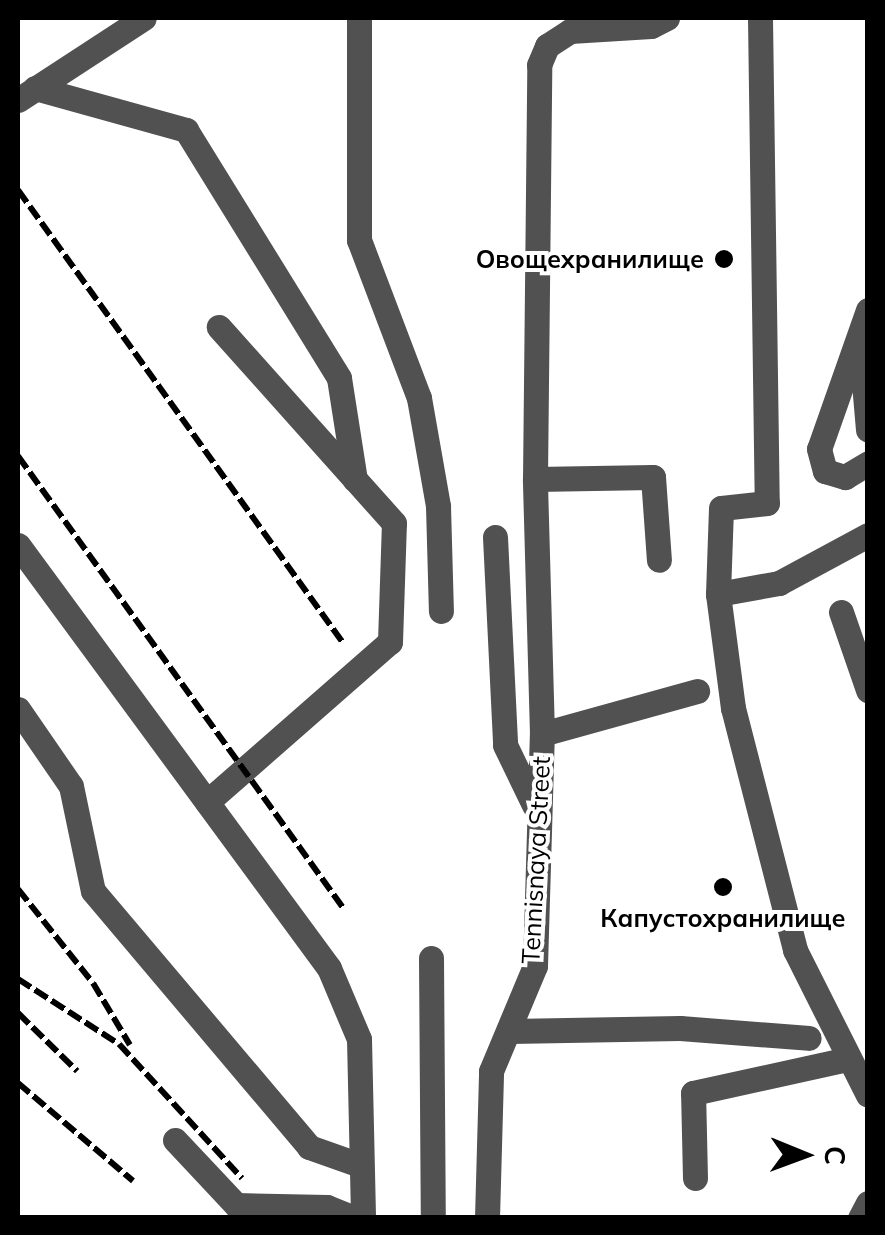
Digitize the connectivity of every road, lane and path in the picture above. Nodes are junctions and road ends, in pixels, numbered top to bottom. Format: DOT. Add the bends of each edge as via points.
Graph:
graph roads {
  1 [pos="144,18"];
  2 [pos="359,18"];
  3 [pos="667,18"];
  4 [pos="760,18"];
  5 [pos="26,94"];
  6 [pos="868,310"];
  7 [pos="218,328"];
  8 [pos="860,343"];
  9 [pos="868,430"];
  10 [pos="868,463"];
  11 [pos="534,479"];
  12 [pos="356,480"];
  13 [pos="868,535"];
  14 [pos="496,537"];
  15 [pos="18,545"];
  16 [pos="659,560"];
  17 [pos="718,594"];
  18 [pos="441,612"];
  19 [pos="841,612"];
  20 [pos="868,690"];
  21 [pos="697,691"];
  22 [pos="18,710"];
  23 [pos="542,734"];
  24 [pos="207,802"];
  25 [pos="535,808"];
  26 [pos="430,958"];
  27 [pos="510,1031"];
  28 [pos="808,1038"];
  29 [pos="848,1059"];
  30 [pos="868,1096"];
  31 [pos="175,1140"];
  32 [pos="360,1165"];
  33 [pos="695,1178"];
  34 [pos="868,1203"];
  35 [pos="354,1218"];
  36 [pos="362,1218"];
  37 [pos="433,1218"];
  38 [pos="487,1218"];
  39 [pos="860,1218"];
  1 -- 5 [label="street"];
  2 -- 18 [label="street" via="358,240 420,398 438,506"];
  3 -- 11 [label="street, Tennisnaya Street" via="651,26 570,30 547,46 539,64"];
  4 -- 17 [label="street" via="767,503 722,508"];
  5 -- 12 [label="street" via="186,130 339,378"];
  6 -- 8 [label="street"];
  7 -- 12 [label="street"];
  8 -- 9 [label="street"];
  8 -- 10 [label="street" via="819,449 825,471 844,477"];
  11 -- 16 [label="street" via="652,477"];
  11 -- 23 [label="street, Tennisnaya Street"];
  12 -- 24 [label="street" via="394,523 390,642"];
  13 -- 17 [label="street" via="779,582"];
  14 -- 25 [label="street" via="506,745"];
  15 -- 24 [label="street"];
  17 -- 29 [label="street" via="734,708 795,950"];
  19 -- 20 [label="street"];
  21 -- 23 [label="street"];
  22 -- 32 [label="street" via="71,786 93,892 308,1147"];
  23 -- 25 [label="street, Tennisnaya Street"];
  24 -- 32 [label="street" via="337,986 359,1038"];
  25 -- 27 [label="street, Tennisnaya Street" via="535,966"];
  26 -- 37 [label="street"];
  27 -- 28 [label="street" via="680,1028"];
  27 -- 38 [label="street, Tennisnaya Street" via="491,1071"];
  29 -- 30 [label="street"];
  29 -- 33 [label="street" via="692,1093"];
  31 -- 35 [label="street" via="236,1205 327,1207"];
  32 -- 36 [label="street"];
  34 -- 39 [label="street"];
}
